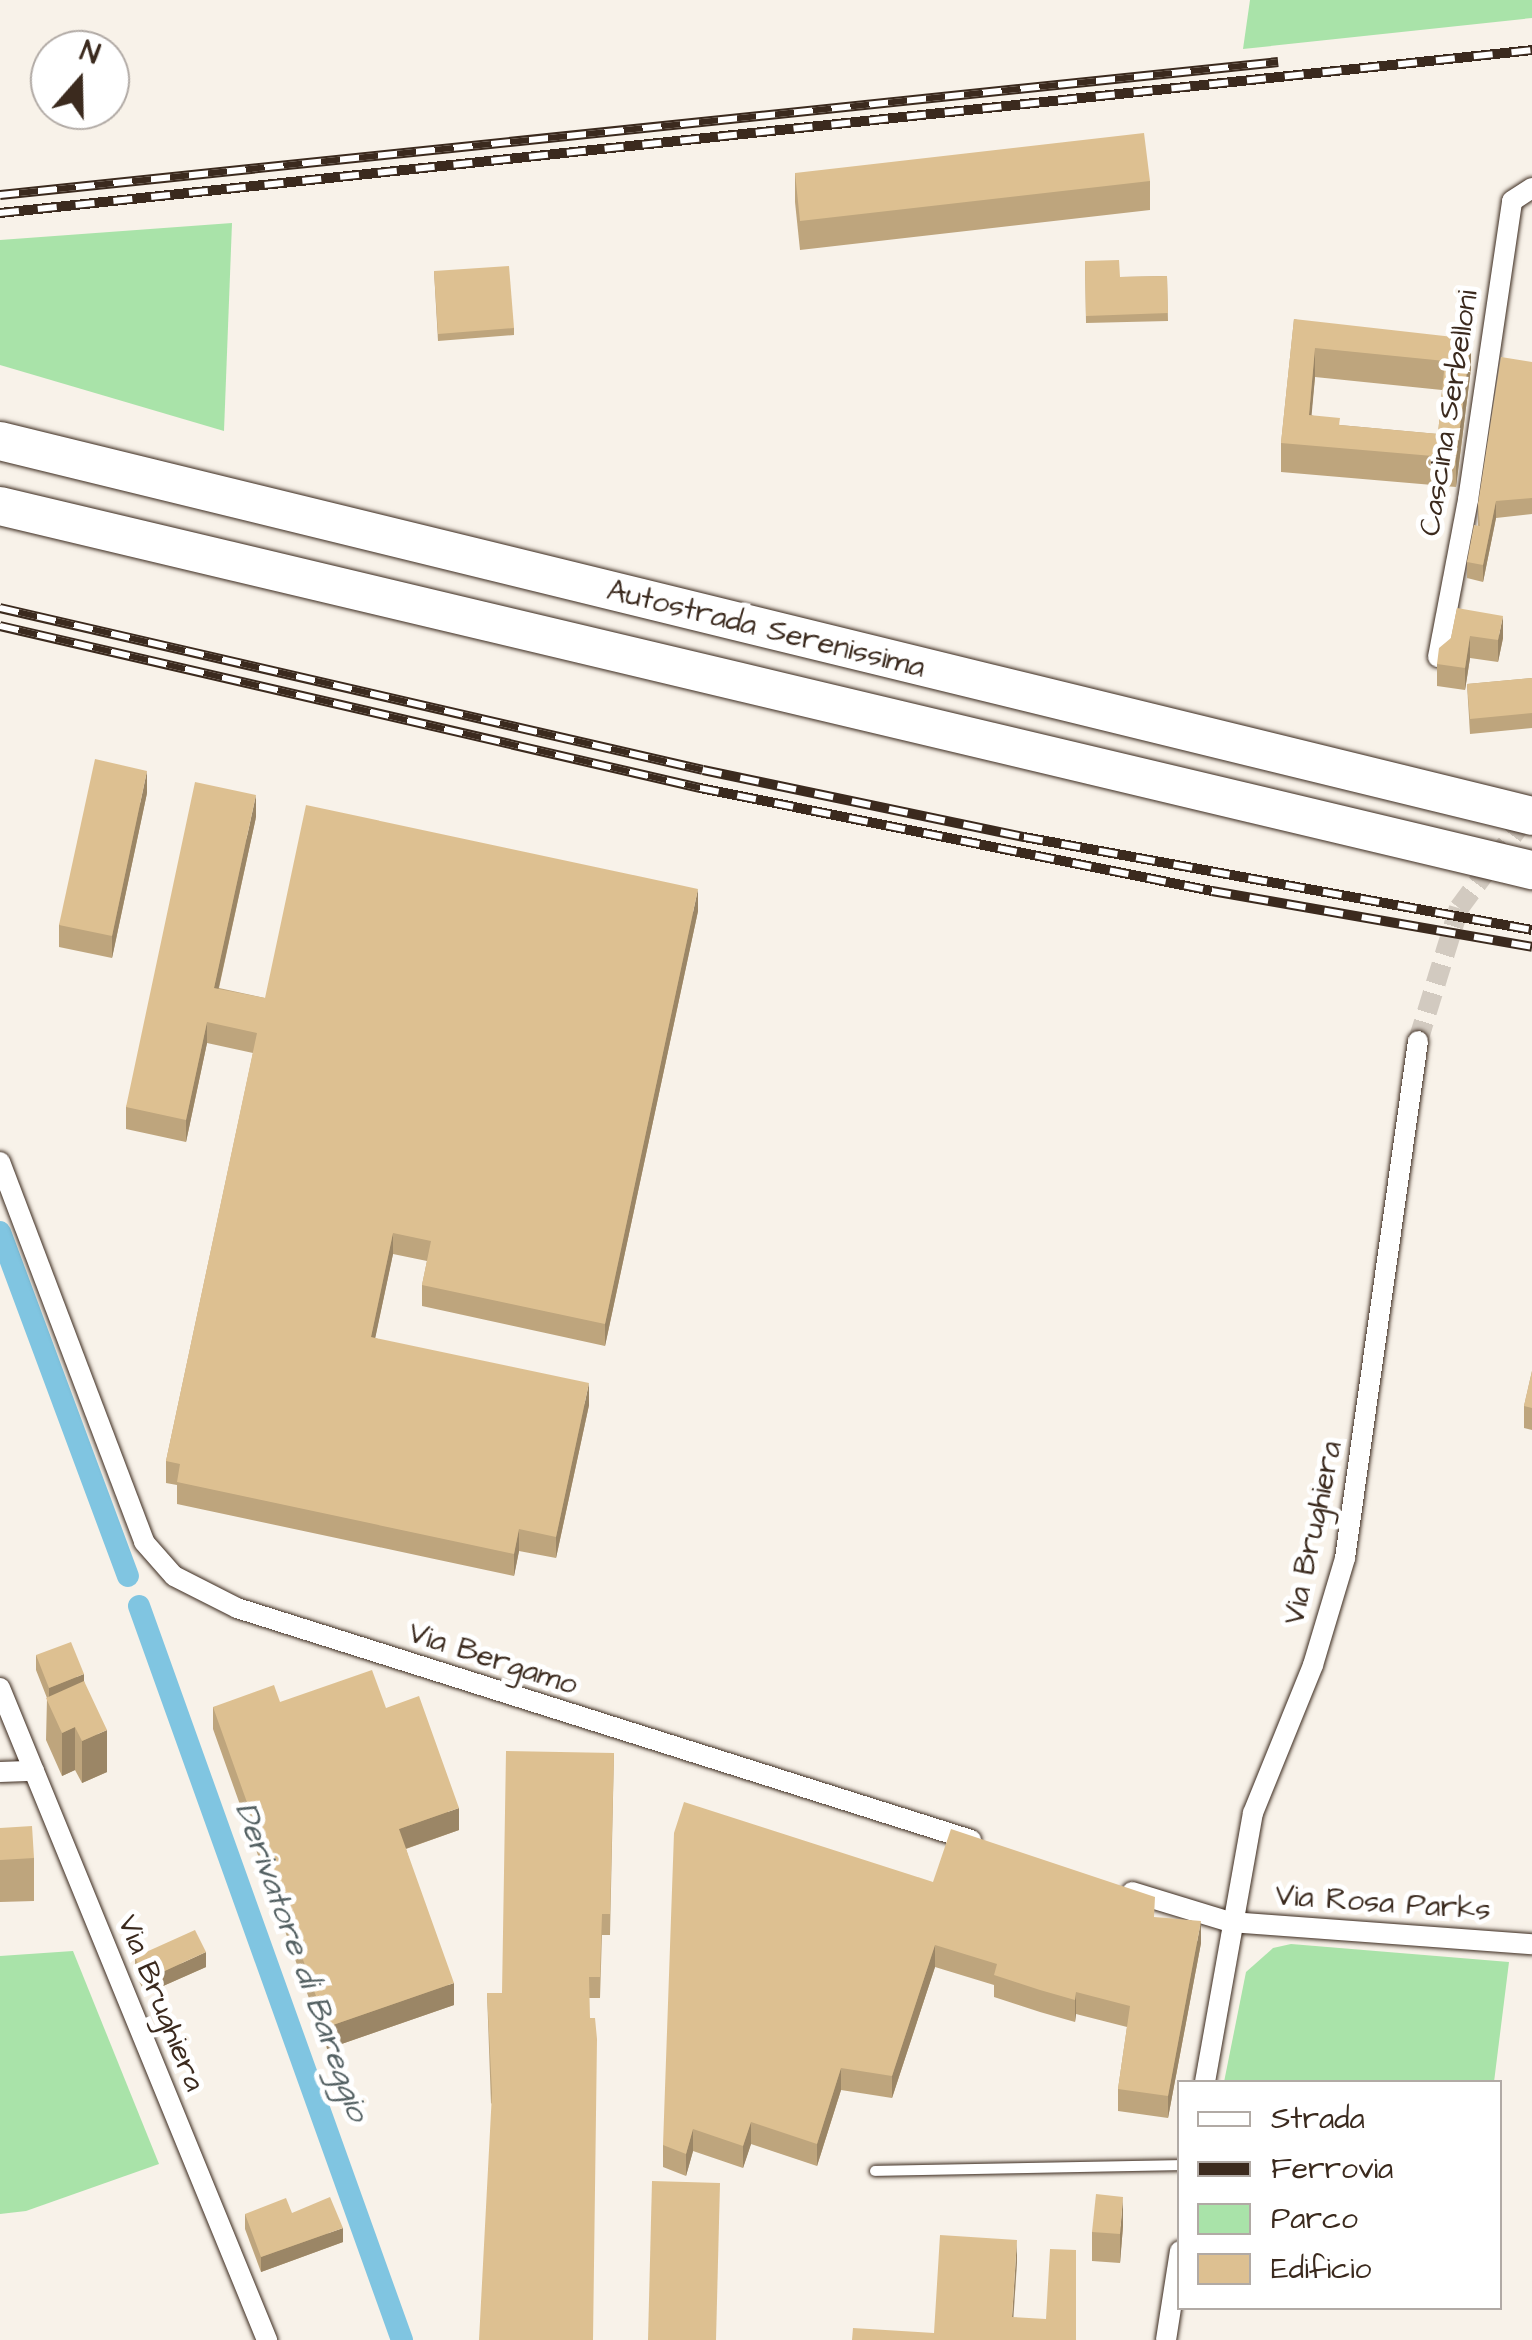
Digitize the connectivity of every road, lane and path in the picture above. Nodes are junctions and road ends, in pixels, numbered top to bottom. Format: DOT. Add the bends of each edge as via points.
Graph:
graph roads {
  1 [pos="1532,188"];
  2 [pos="0,441"];
  3 [pos="0,506"];
  4 [pos="1438,658"];
  5 [pos="1532,816"];
  6 [pos="1532,870"];
  7 [pos="1418,1042"];
  8 [pos="0,1162"];
  9 [pos="0,1688"];
  10 [pos="34,1770"];
  11 [pos="0,1772"];
  12 [pos="991,1846"];
  13 [pos="1105,1883"];
  14 [pos="1230,1922"];
  15 [pos="1532,1944"];
  16 [pos="1205,2080"];
  17 [pos="1177,2164"];
  18 [pos="875,2171"];
  19 [pos="1177,2269"];
  20 [pos="267,2340"];
  21 [pos="1166,2340"];
  1 -- 4 [label="street, Cascina Serbelloni" via="1512,202"];
  2 -- 5 [label="highway, Autostrada Serenissima"];
  3 -- 6 [label="highway, Autostrada Serenissima"];
  7 -- 14 [label="street, Via Brughiera" via="1345,1558 1314,1665 1253,1812"];
  8 -- 12 [label="street, Via Bergamo" via="144,1542 174,1576 237,1608"];
  9 -- 10 [label="street, Via Brughiera"];
  10 -- 11 [label="street"];
  10 -- 20 [label="street, Via Brughiera"];
  13 -- 14 [label="street"];
  14 -- 15 [label="street, Via Rosa Parks"];
  14 -- 16 [label="street, Via Brughiera"];
  17 -- 18 [label="lane"];
  19 -- 21 [label="street"];
}
